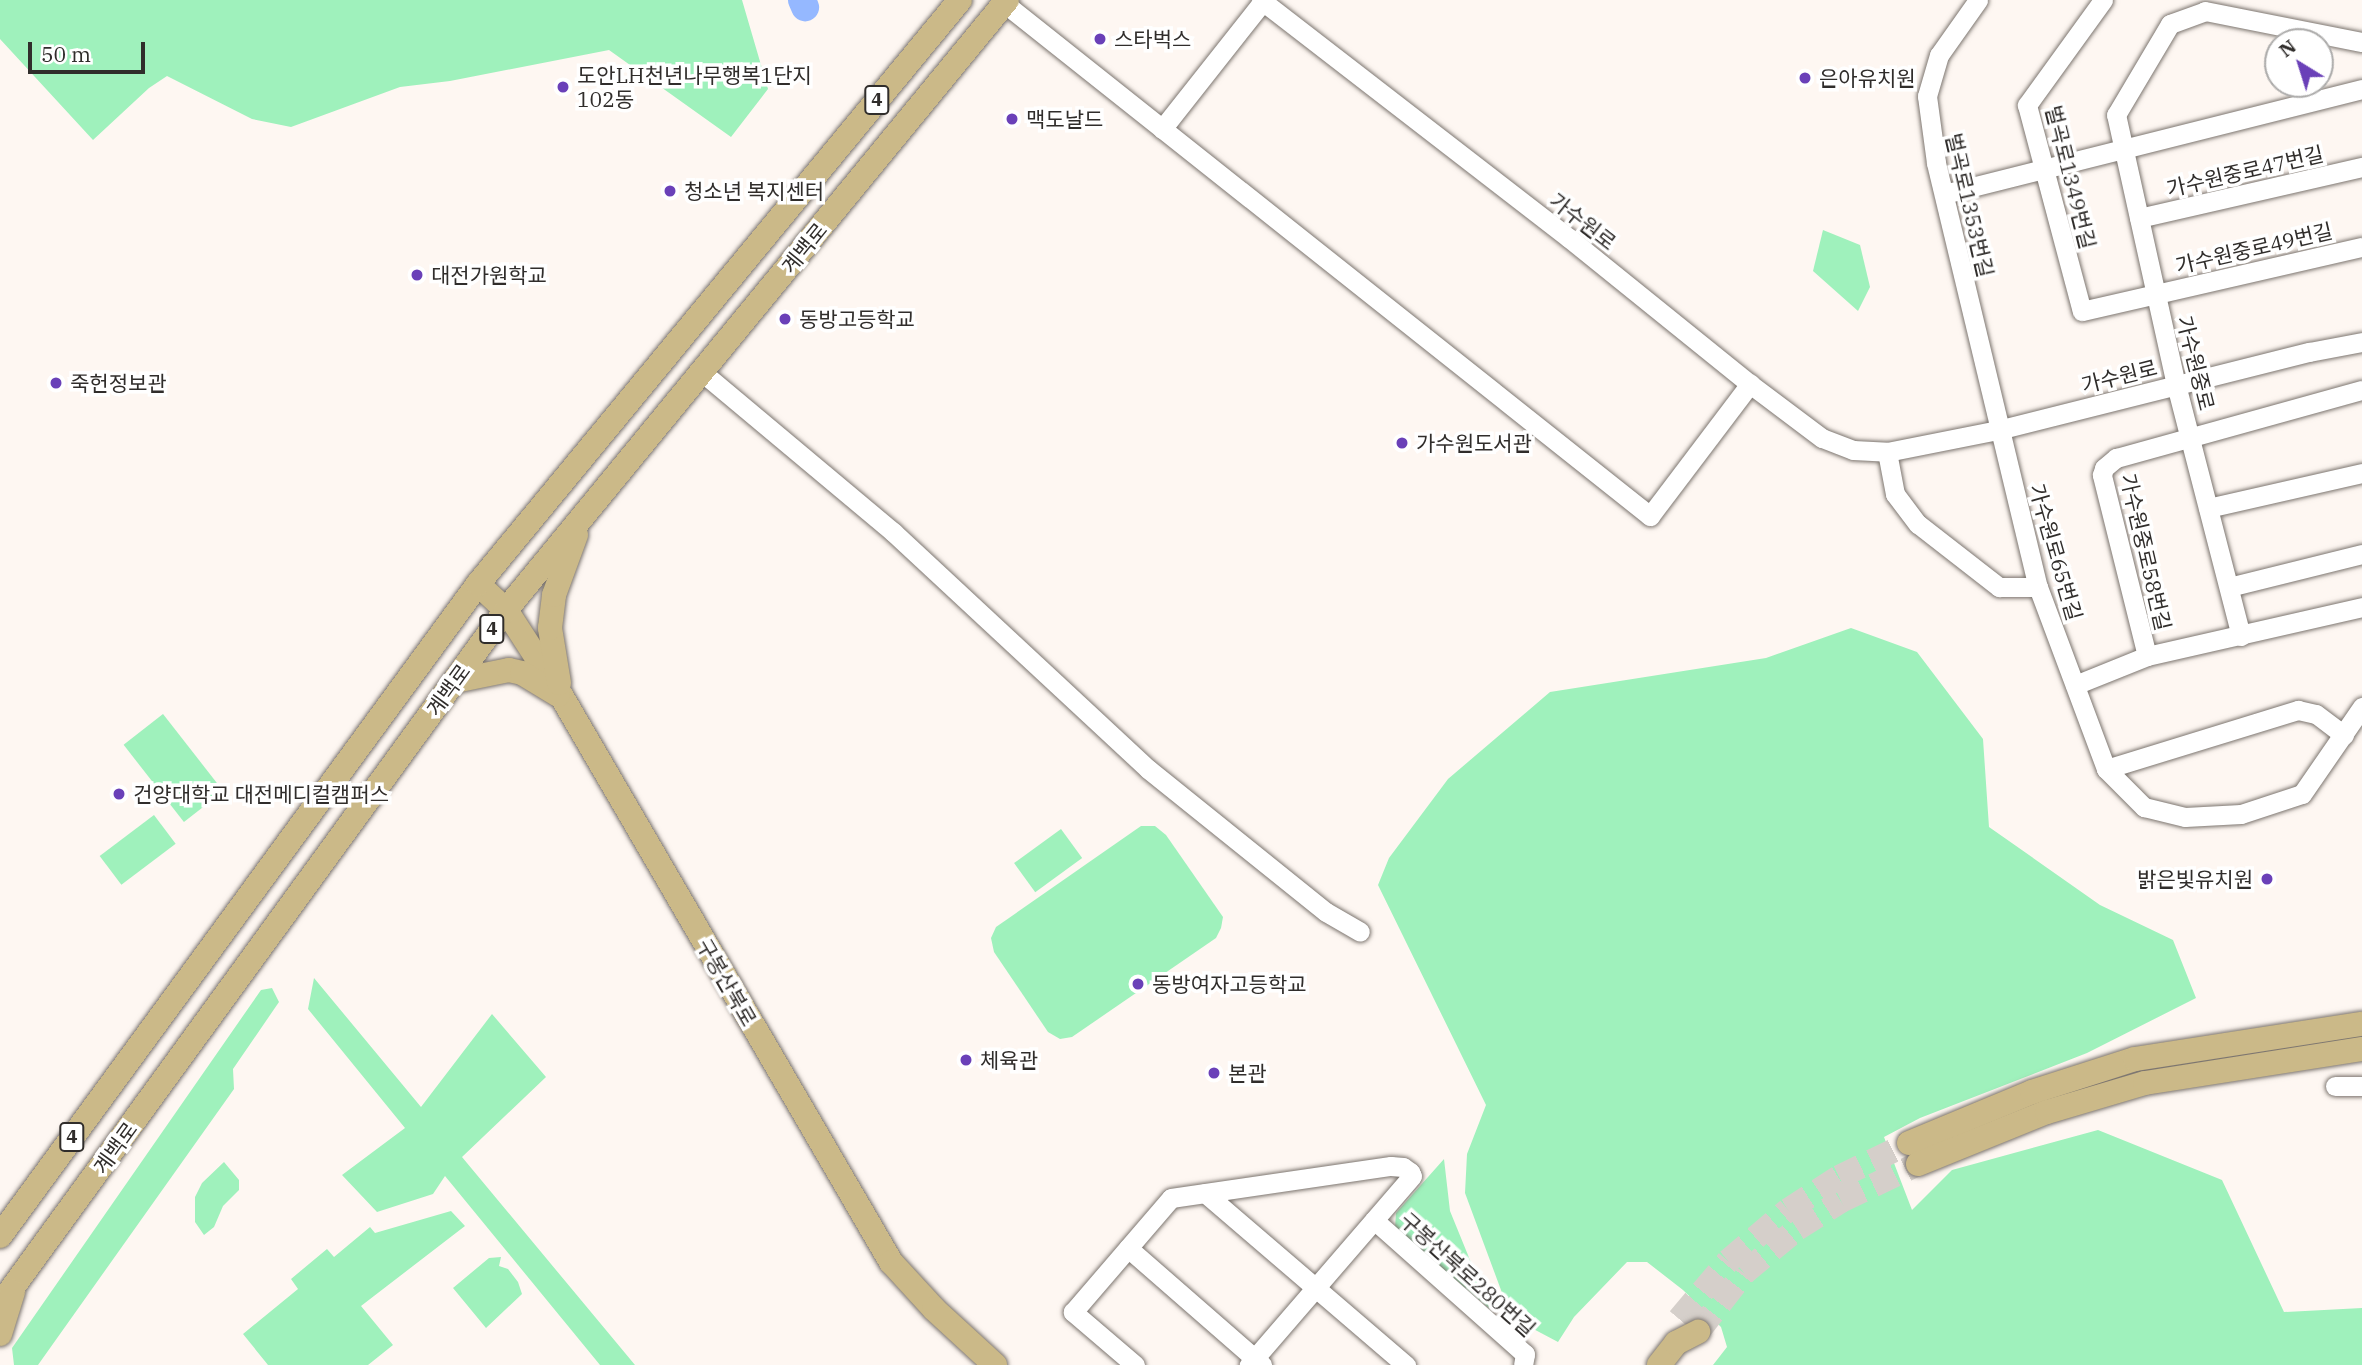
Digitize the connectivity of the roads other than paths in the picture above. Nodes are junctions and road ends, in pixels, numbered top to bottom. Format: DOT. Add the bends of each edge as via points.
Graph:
graph roads {
  1 [pos="960,0"];
  2 [pos="1978,0"];
  3 [pos="2103,0"];
  4 [pos="1263,1"];
  5 [pos="1006,2"];
  6 [pos="2362,41"];
  7 [pos="2362,89"];
  8 [pos="1162,129"];
  9 [pos="2123,148"];
  10 [pos="2362,167"];
  11 [pos="2044,168"];
  12 [pos="1944,194"];
  13 [pos="2139,218"];
  14 [pos="2362,247"];
  15 [pos="2156,293"];
  16 [pos="2362,342"];
  17 [pos="703,373"];
  18 [pos="1750,384"];
  19 [pos="2176,386"];
  20 [pos="2362,390"];
  21 [pos="1998,430"];
  22 [pos="2191,437"];
  23 [pos="1887,452"];
  24 [pos="2362,474"];
  25 [pos="2208,508"];
  26 [pos="582,519"];
  27 [pos="2362,554"];
  28 [pos="478,584"];
  29 [pos="2038,587"];
  30 [pos="2228,587"];
  31 [pos="2362,607"];
  32 [pos="506,610"];
  33 [pos="2241,636"];
  34 [pos="2147,656"];
  35 [pos="454,681"];
  36 [pos="2075,685"];
  37 [pos="562,697"];
  38 [pos="2362,707"];
  39 [pos="2344,735"];
  40 [pos="2106,769"];
  41 [pos="1360,932"];
  42 [pos="2362,1024"];
  43 [pos="2362,1049"];
  44 [pos="2335,1086"];
  45 [pos="2362,1086"];
  46 [pos="1205,1193"];
  47 [pos="1374,1220"];
  48 [pos="2,1232"];
  49 [pos="1128,1248"];
  50 [pos="1315,1287"];
  51 [pos="7,1296"];
  52 [pos="1684,1332"];
  53 [pos="0,1334"];
  54 [pos="1255,1363"];
  55 [pos="995,1365"];
  56 [pos="1135,1365"];
  57 [pos="1406,1365"];
  58 [pos="1522,1365"];
  59 [pos="1659,1365"];
  1 -- 28 [label="main road, 계백로 / 4"];
  2 -- 12 [label="street, 벌곡로1353번길" via="1938,55 1927,96"];
  3 -- 11 [label="street, 벌곡로1349번길" via="2027,105"];
  4 -- 8 [label="street"];
  4 -- 18 [label="street, 가수원로"];
  5 -- 8 [label="street"];
  5 -- 17 [label="main road, 계백로 / 4"];
  6 -- 9 [label="street, 가수원중로" via="2205,11 2170,24 2116,115"];
  7 -- 9 [label="street"];
  8 -- 18 [label="street" via="1650,516"];
  9 -- 11 [label="street"];
  9 -- 13 [label="street, 가수원중로"];
  10 -- 13 [label="street, 가수원중로47번길"];
  11 -- 12 [label="street"];
  11 -- 15 [label="street, 벌곡로1349번길" via="2082,311"];
  12 -- 21 [label="street, 벌곡로1353번길"];
  13 -- 15 [label="street, 가수원중로"];
  14 -- 15 [label="street, 가수원중로49번길"];
  15 -- 19 [label="street, 가수원중로"];
  16 -- 19 [label="street, 가수원로"];
  17 -- 26 [label="main road, 계백로 / 4"];
  17 -- 41 [label="street" via="893,532 1148,769 1326,912"];
  18 -- 23 [label="street, 가수원로" via="1822,438 1853,450"];
  19 -- 21 [label="street, 가수원로"];
  19 -- 22 [label="street, 가수원중로"];
  20 -- 22 [label="street"];
  21 -- 23 [label="street, 가수원로"];
  21 -- 29 [label="street, 가수원로65번길"];
  22 -- 25 [label="street, 가수원중로"];
  22 -- 34 [label="street, 가수원중로58번길" via="2116,458 2102,475"];
  23 -- 29 [label="street" via="1895,494 1918,524 1999,587"];
  24 -- 25 [label="street"];
  25 -- 30 [label="street, 가수원중로"];
  26 -- 32 [label="main road, 계백로 / 4"];
  26 -- 37 [label="main road" via="554,595 550,628"];
  27 -- 30 [label="street"];
  28 -- 32 [label="main road, 구봉산북로"];
  28 -- 48 [label="main road, 계백로 / 4"];
  29 -- 36 [label="street, 가수원로65번길"];
  30 -- 33 [label="street, 가수원중로"];
  31 -- 33 [label="street"];
  32 -- 35 [label="main road, 계백로 / 4"];
  32 -- 37 [label="main road, 구봉산북로"];
  33 -- 34 [label="street"];
  34 -- 36 [label="street"];
  35 -- 37 [label="main road" via="509,670"];
  35 -- 51 [label="main road, 계백로 / 4"];
  36 -- 40 [label="street, 가수원로65번길"];
  37 -- 55 [label="main road, 구봉산북로" via="891,1262"];
  38 -- 39 [label="street, 가수원로65번길"];
  39 -- 40 [label="street" via="2316,714 2298,710"];
  39 -- 40 [label="street, 가수원로65번길" via="2302,794 2241,814 2185,817 2144,807"];
  42 -- 43 [label="main road" via="2135,1059 2032,1092 1913,1153 2145,1083"];
  44 -- 45 [label="street"];
  46 -- 47 [label="street, 구봉산북로280번길" via="1404,1167 1412,1176"];
  46 -- 49 [label="street, 구봉산북로280번길" via="1171,1198"];
  46 -- 50 [label="street"];
  47 -- 50 [label="street, 구봉산북로280번길"];
  47 -- 58 [label="street, 구봉산북로280번길" via="1525,1354"];
  49 -- 54 [label="street, 구봉산북로280번길"];
  49 -- 56 [label="street, 구봉산북로280번길" via="1073,1312"];
  50 -- 54 [label="street, 구봉산북로280번길"];
  50 -- 57 [label="street"];
  51 -- 53 [label="main road, 계백로"];
  52 -- 59 [label="main road"];
}
